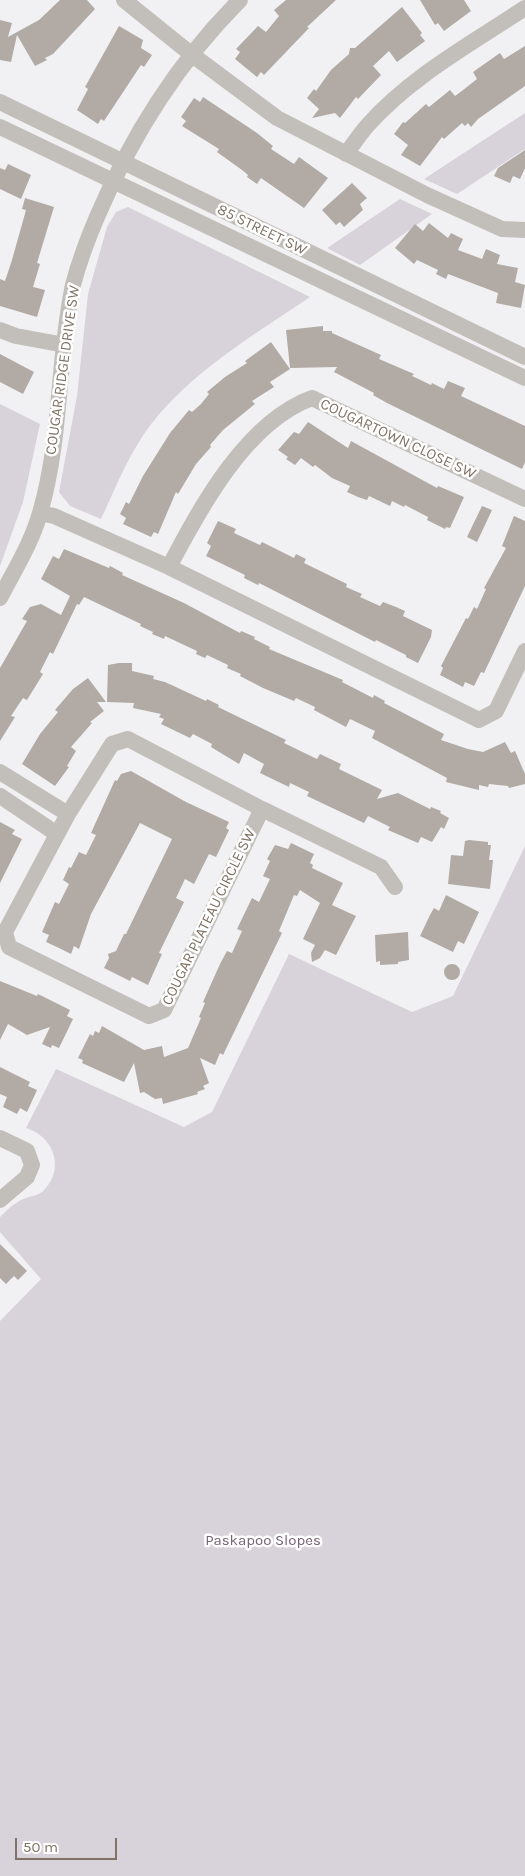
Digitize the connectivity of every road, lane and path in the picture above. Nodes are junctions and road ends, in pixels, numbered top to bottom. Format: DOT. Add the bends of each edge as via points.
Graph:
graph roads {
  1 [pos="124,0"];
  2 [pos="240,0"];
  3 [pos="525,8"];
  4 [pos="191,54"];
  5 [pos="0,102"];
  6 [pos="0,127"];
  7 [pos="346,154"];
  8 [pos="122,161"];
  9 [pos="112,182"];
  10 [pos="525,230"];
  11 [pos="0,330"];
  12 [pos="65,345"];
  13 [pos="525,357"];
  14 [pos="525,378"];
  15 [pos="525,499"];
  16 [pos="40,513"];
  17 [pos="169,567"];
  18 [pos="0,598"];
  19 [pos="525,651"];
  20 [pos="0,772"];
  21 [pos="0,796"];
  22 [pos="262,809"];
  23 [pos="68,814"];
  24 [pos="57,834"];
  25 [pos="395,887"];
  26 [pos="0,1138"];
  27 [pos="0,1200"];
  1 -- 4 [label="street"];
  2 -- 4 [label="street, COUGAR RIDGE DRIVE SW"];
  3 -- 7 [label="street" via="398,96 367,126"];
  4 -- 7 [label="street" via="277,118"];
  4 -- 8 [label="street, COUGAR RIDGE DRIVE SW"];
  5 -- 8 [label="street, 85 STREET SW"];
  6 -- 9 [label="street, 85 STREET SW"];
  7 -- 10 [label="street" via="502,229"];
  8 -- 9 [label="street, COUGAR RIDGE DRIVE SW"];
  8 -- 13 [label="street, 85 STREET SW"];
  9 -- 12 [label="street, COUGAR RIDGE DRIVE SW" via="89,236 74,283"];
  9 -- 14 [label="street, 85 STREET SW"];
  11 -- 12 [label="street"];
  12 -- 16 [label="street, COUGAR RIDGE DRIVE SW" via="58,418"];
  15 -- 17 [label="street, COUGARTOWN CLOSE SW" via="312,398 295,404 232,463 208,496"];
  16 -- 17 [label="street" via="54,516"];
  16 -- 18 [label="street, COUGAR RIDGE DRIVE SW"];
  17 -- 19 [label="street" via="479,720 496,711"];
  20 -- 23 [label="street"];
  21 -- 24 [label="street"];
  22 -- 23 [label="street, COUGAR PLATEAU CIRCLE SW" via="128,739 112,744"];
  22 -- 24 [label="street, COUGAR PLATEAU CIRCLE SW" via="164,1010 149,1016 9,947 5,932"];
  22 -- 25 [label="street" via="381,867"];
  23 -- 24 [label="street, COUGAR PLATEAU CIRCLE SW"];
  26 -- 27 [label="street" via="27,1152 32,1165 27,1177"];
}
